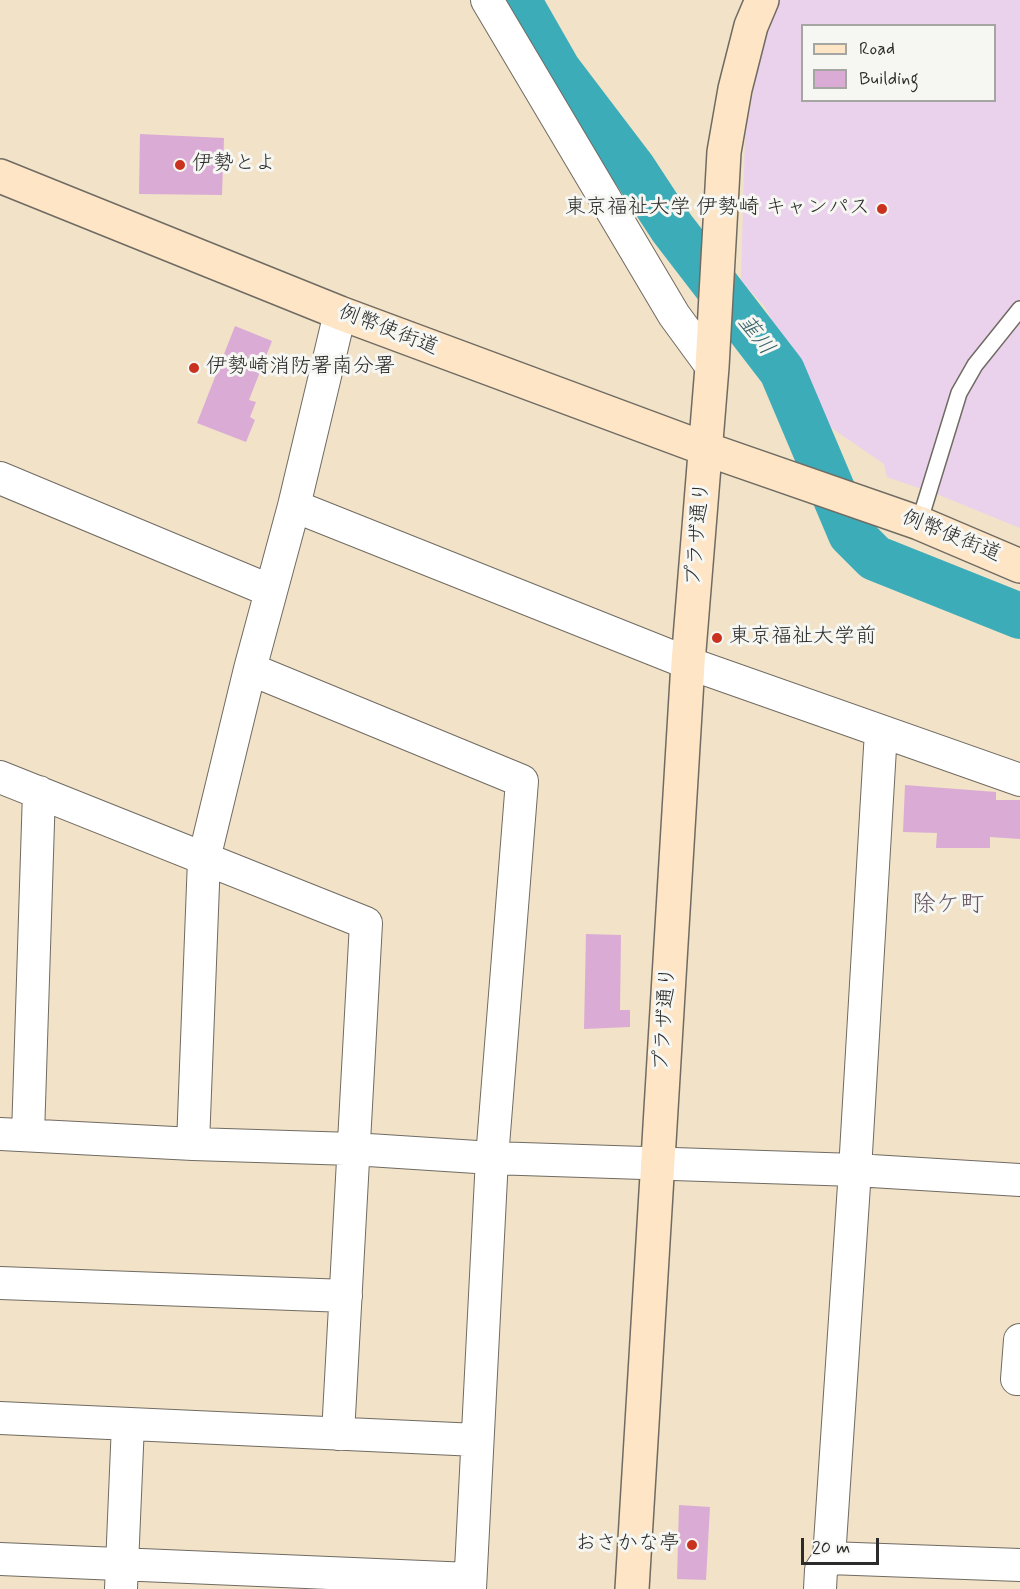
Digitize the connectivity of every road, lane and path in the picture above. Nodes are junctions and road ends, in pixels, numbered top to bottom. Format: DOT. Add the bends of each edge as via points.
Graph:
graph roads {
  1 [pos="487,0"];
  2 [pos="762,0"];
  3 [pos="0,176"];
  4 [pos="1020,309"];
  5 [pos="340,313"];
  6 [pos="712,367"];
  7 [pos="706,449"];
  8 [pos="0,478"];
  9 [pos="294,506"];
  10 [pos="919,522"];
  11 [pos="1020,566"];
  12 [pos="271,591"];
  13 [pos="688,663"];
  14 [pos="250,669"];
  15 [pos="881,731"];
  16 [pos="0,777"];
  17 [pos="1020,780"];
  18 [pos="39,792"];
  19 [pos="204,859"];
  20 [pos="14,1134"];
  21 [pos="193,1144"];
  22 [pos="353,1149"];
  23 [pos="492,1158"];
  24 [pos="657,1164"];
  25 [pos="855,1170"];
  26 [pos="1020,1180"];
  27 [pos="0,1284"];
  28 [pos="346,1296"];
  29 [pos="1020,1340"];
  30 [pos="1020,1380"];
  31 [pos="0,1418"];
  32 [pos="128,1424"];
  33 [pos="338,1434"];
  34 [pos="477,1440"];
  35 [pos="829,1558"];
  36 [pos="0,1559"];
  37 [pos="1020,1565"];
  38 [pos="122,1576"];
  39 [pos="470,1584"];
  40 [pos="632,1589"];
  41 [pos="820,1589"];
  1 -- 6 [label="street" via="674,315"];
  2 -- 6 [label="street, プラザ通り" via="735,89 724,152"];
  3 -- 5 [label="street, 例幣使街道"];
  4 -- 10 [label="lane" via="958,393"];
  5 -- 7 [label="street, 例幣使街道"];
  5 -- 9 [label="street"];
  6 -- 7 [label="street, プラザ通り"];
  7 -- 10 [label="street, 例幣使街道"];
  7 -- 13 [label="street, プラザ通り"];
  8 -- 12 [label="street"];
  9 -- 12 [label="street"];
  9 -- 13 [label="street"];
  10 -- 11 [label="street, 例幣使街道"];
  12 -- 14 [label="street"];
  13 -- 15 [label="street"];
  13 -- 24 [label="street, プラザ通り"];
  14 -- 19 [label="street"];
  14 -- 23 [label="street" via="522,781"];
  15 -- 17 [label="street"];
  15 -- 25 [label="street"];
  16 -- 18 [label="street"];
  18 -- 19 [label="street"];
  18 -- 20 [label="street"];
  19 -- 21 [label="street"];
  19 -- 22 [label="street" via="366,923"];
  20 -- 21 [label="street"];
  21 -- 22 [label="street"];
  22 -- 23 [label="street"];
  22 -- 28 [label="street"];
  23 -- 24 [label="street"];
  23 -- 34 [label="street"];
  24 -- 25 [label="street"];
  24 -- 40 [label="street, プラザ通り"];
  25 -- 26 [label="street"];
  25 -- 35 [label="street"];
  27 -- 28 [label="street"];
  28 -- 33 [label="street"];
  29 -- 30 [label="street"];
  31 -- 32 [label="street"];
  32 -- 33 [label="street"];
  32 -- 38 [label="street"];
  33 -- 34 [label="street"];
  34 -- 39 [label="street"];
  35 -- 37 [label="street"];
  35 -- 41 [label="street" via="821,1570"];
  36 -- 38 [label="street"];
  38 -- 39 [label="street"];
}
